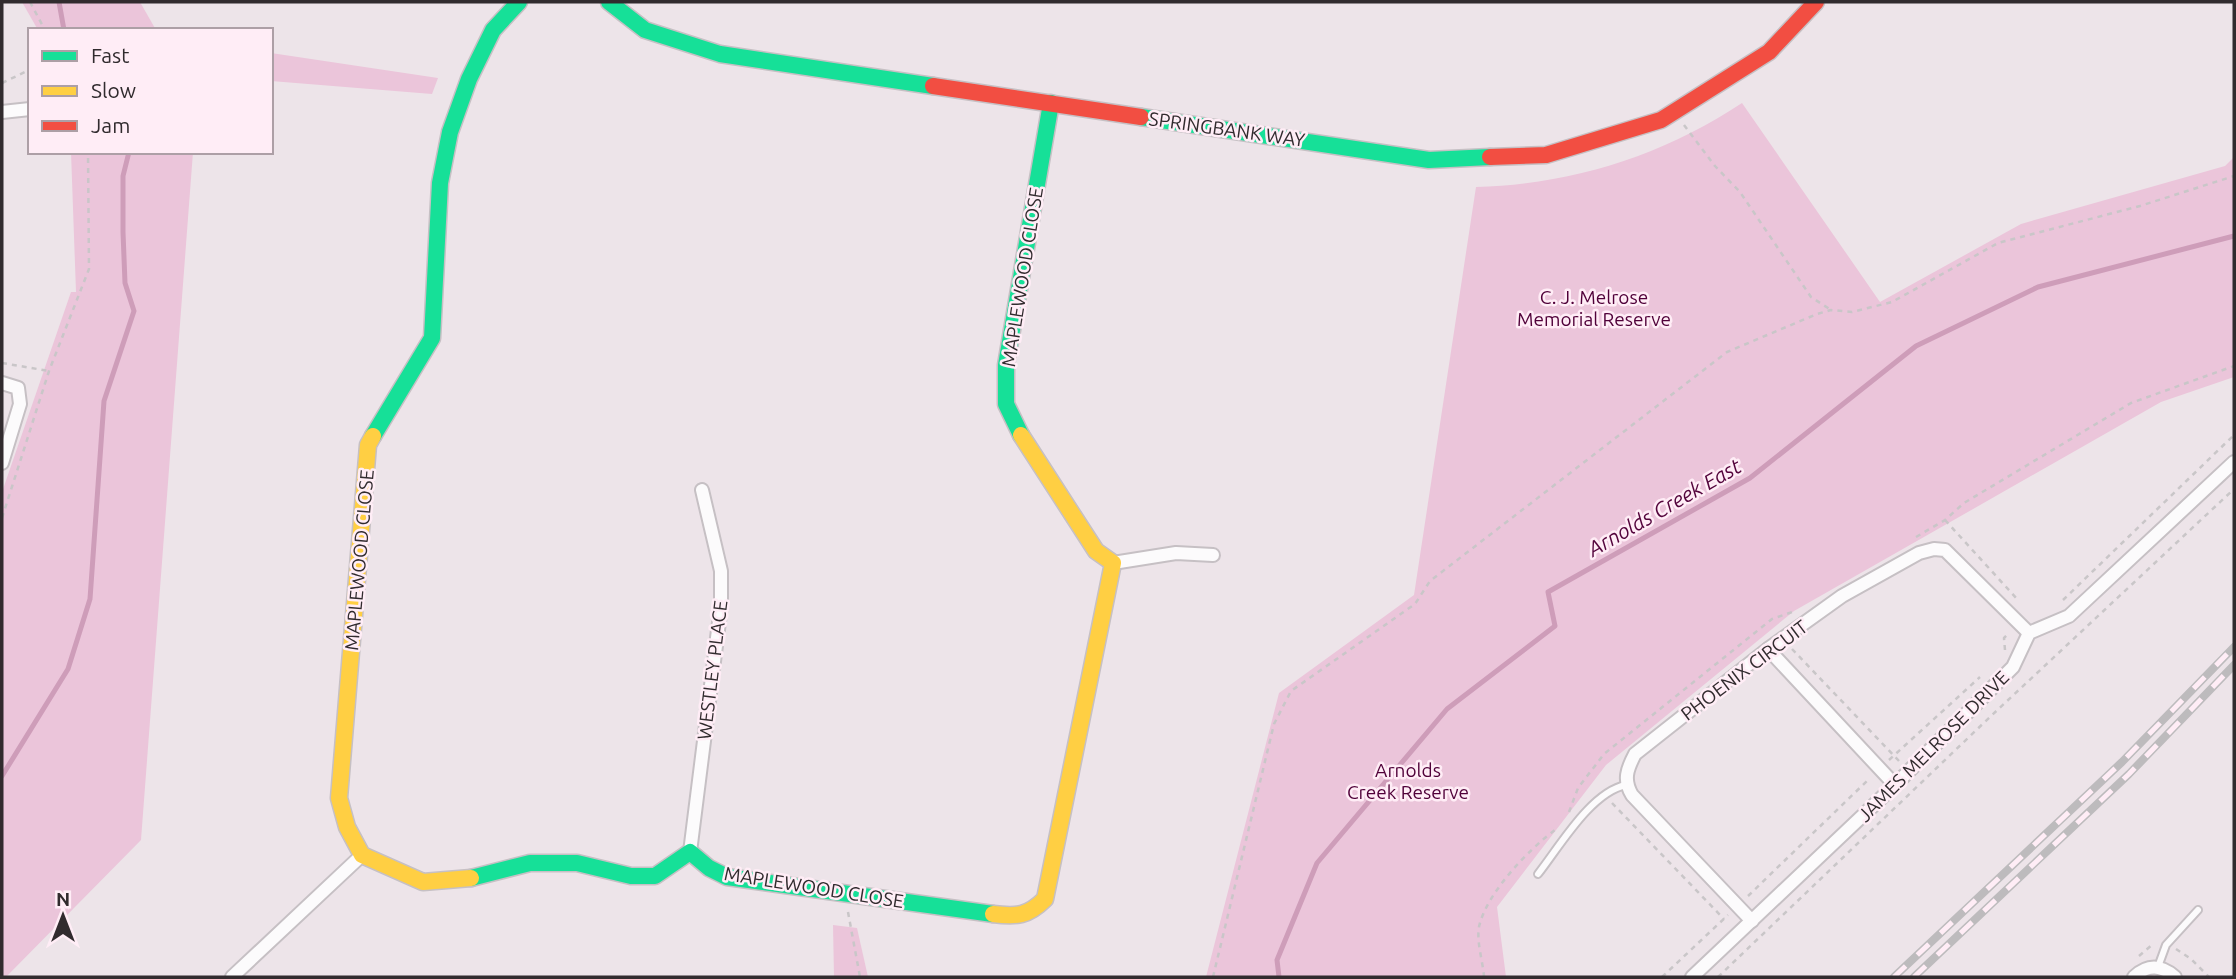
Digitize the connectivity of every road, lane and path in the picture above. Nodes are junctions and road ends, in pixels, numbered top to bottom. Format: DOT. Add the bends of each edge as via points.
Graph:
graph roads {
  1 [pos="30,2"];
  2 [pos="519,2"];
  3 [pos="610,2"];
  4 [pos="1816,2"];
  5 [pos="44,28"];
  6 [pos="28,73"];
  7 [pos="2,83"];
  8 [pos="1051,103"];
  9 [pos="28,109"];
  10 [pos="2,112"];
  11 [pos="1689,133"];
  12 [pos="88,154"];
  13 [pos="2234,176"];
  14 [pos="1831,310"];
  15 [pos="2,363"];
  16 [pos="49,371"];
  17 [pos="2,383"];
  18 [pos="2234,435"];
  19 [pos="2234,462"];
  20 [pos="2,463"];
  21 [pos="2234,489"];
  22 [pos="702,490"];
  23 [pos="2,518"];
  24 [pos="1945,520"];
  25 [pos="1213,555"];
  26 [pos="1113,563"];
  27 [pos="2020,602"];
  28 [pos="2058,604"];
  29 [pos="1768,622"];
  30 [pos="2018,624"];
  31 [pos="2029,633"];
  32 [pos="1783,638"];
  33 [pos="1768,649"];
  34 [pos="2005,655"];
  35 [pos="1985,673"];
  36 [pos="1894,756"];
  37 [pos="1880,769"];
  38 [pos="1909,771"];
  39 [pos="1921,783"];
  40 [pos="1626,785"];
  41 [pos="1895,785"];
  42 [pos="1604,794"];
  43 [pos="690,852"];
  44 [pos="362,855"];
  45 [pos="1538,874"];
  46 [pos="845,892"];
  47 [pos="1738,906"];
  48 [pos="2198,910"];
  49 [pos="1724,919"];
  50 [pos="1752,921"];
  51 [pos="2196,964"];
  52 [pos="2158,967"];
  53 [pos="2190,971"];
  54 [pos="232,977"];
  55 [pos="860,977"];
  56 [pos="1213,977"];
  57 [pos="1662,977"];
  58 [pos="1692,977"];
  59 [pos="1718,977"];
  60 [pos="2134,977"];
  61 [pos="2175,977"];
  1 -- 5 [label="path"];
  2 -- 44 [label="street, MAPLEWOOD CLOSE" via="493,30 468,79 450,132 440,183 432,338 368,445 339,798"];
  3 -- 8 [label="street, SPRINGBANK WAY" via="645,30 720,54"];
  4 -- 8 [label="street, SPRINGBANK WAY" via="1769,52 1669,116 1546,155 1429,160"];
  6 -- 7 [label="path"];
  8 -- 26 [label="street, MAPLEWOOD CLOSE" via="1006,365 1006,404 1096,551"];
  9 -- 10 [label="street"];
  11 -- 14 [label="path" via="1740,192 1811,297"];
  12 -- 16 [label="path" via="89,269"];
  13 -- 14 [label="path" via="1998,243 1892,302 1852,312"];
  14 -- 56 [label="path" via="1727,352 1430,581 1415,604 1291,691 1274,724"];
  15 -- 16 [label="path"];
  16 -- 23 [label="path"];
  17 -- 20 [label="street" via="18,388 20,404"];
  18 -- 28 [label="path"];
  19 -- 31 [label="street" via="2069,616"];
  21 -- 39 [label="path"];
  22 -- 43 [label="street, WESTLEY PLACE" via="721,571 721,606"];
  24 -- 27 [label="path"];
  25 -- 26 [label="street" via="1176,553"];
  26 -- 46 [label="street, MAPLEWOOD CLOSE" via="1045,899 1032,912 1007,916"];
  29 -- 32 [label="path"];
  30 -- 31 [label="street, PHOENIX CIRCUIT"];
  30 -- 32 [label="street, PHOENIX CIRCUIT" via="1945,550 1934,549 1842,596"];
  30 -- 34 [label="path" via="2004,638"];
  31 -- 38 [label="street, JAMES MELROSE DRIVE" via="2013,667"];
  32 -- 33 [label="street, PHOENIX CIRCUIT"];
  32 -- 36 [label="path"];
  33 -- 37 [label="street"];
  33 -- 40 [label="street, PHOENIX CIRCUIT" via="1634,754"];
  35 -- 36 [label="path"];
  36 -- 37 [label="path"];
  36 -- 38 [label="path"];
  37 -- 41 [label="street"];
  37 -- 47 [label="path"];
  38 -- 39 [label="path"];
  38 -- 41 [label="street, JAMES MELROSE DRIVE"];
  39 -- 59 [label="path"];
  40 -- 42 [label="lane"];
  40 -- 47 [label="street"];
  41 -- 50 [label="street, JAMES MELROSE DRIVE"];
  42 -- 45 [label="lane"];
  42 -- 49 [label="path"];
  43 -- 44 [label="street" via="655,876 631,876 577,863 530,863 464,880 424,882"];
  43 -- 46 [label="street, MAPLEWOOD CLOSE" via="727,877"];
  44 -- 54 [label="street"];
  46 -- 55 [label="path"];
  47 -- 49 [label="path"];
  47 -- 50 [label="street"];
  48 -- 52 [label="lane" via="2166,945"];
  49 -- 57 [label="path"];
  50 -- 58 [label="street, JAMES MELROSE DRIVE"];
  51 -- 53 [label="path"];
  52 -- 60 [label="street"];
  52 -- 61 [label="street"];
}
